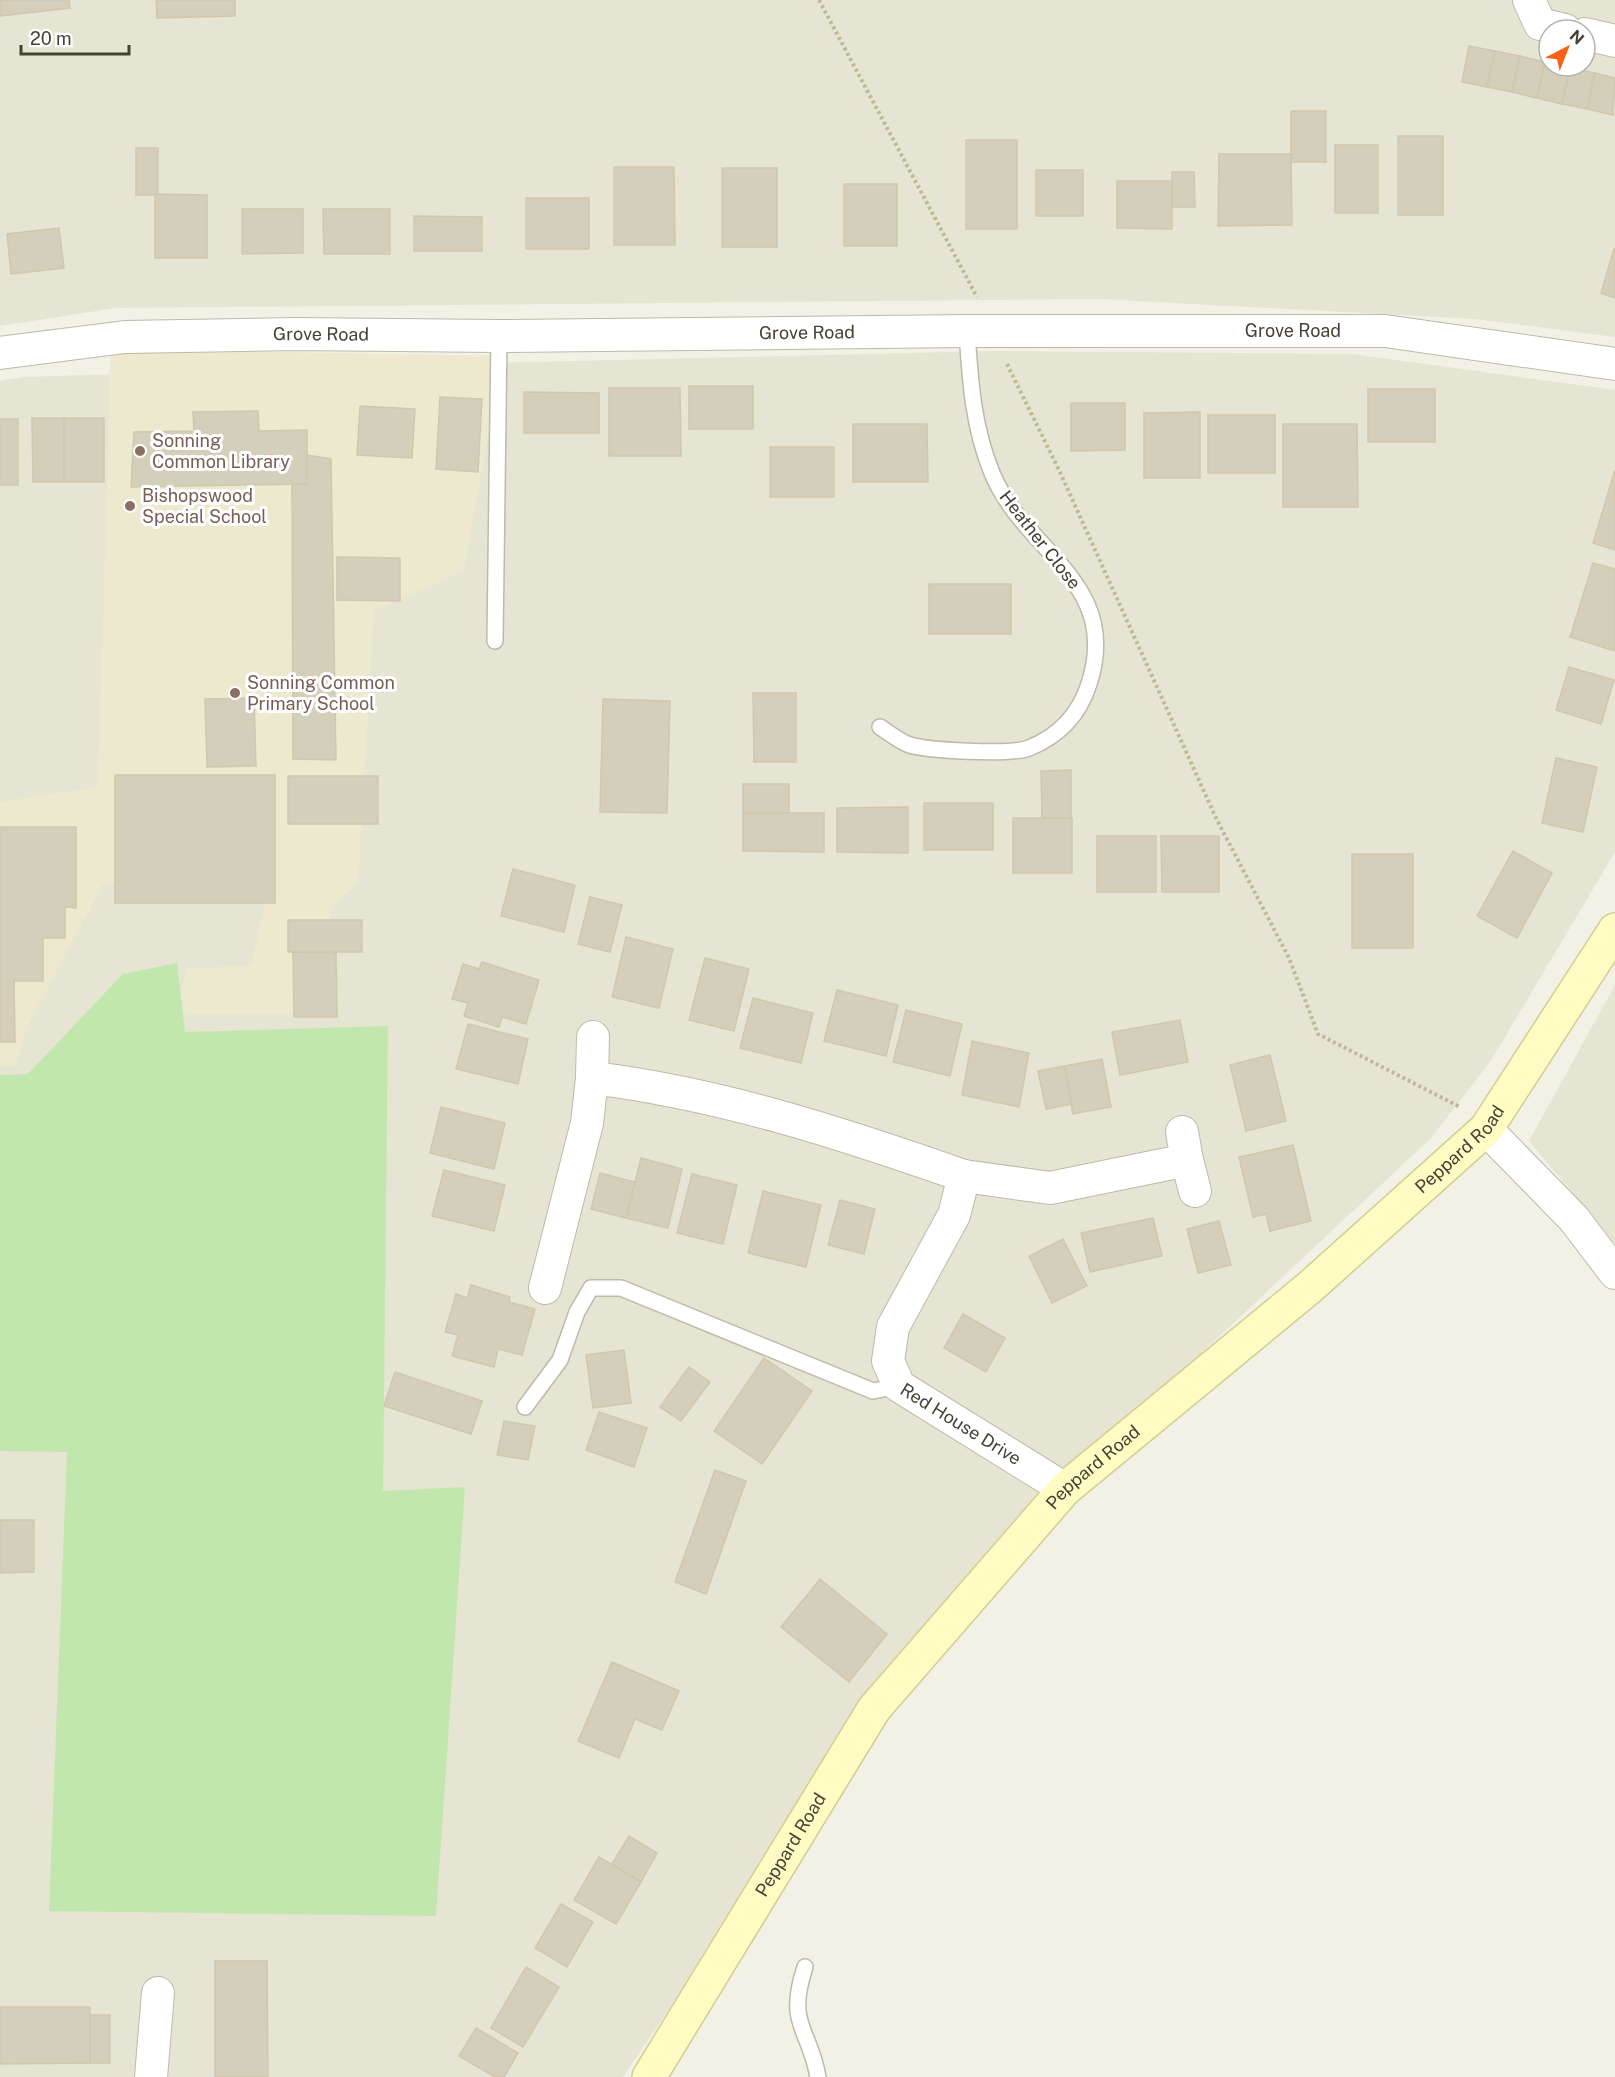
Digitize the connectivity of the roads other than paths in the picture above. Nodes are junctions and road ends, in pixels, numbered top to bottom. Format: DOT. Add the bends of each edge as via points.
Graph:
graph roads {
  1 [pos="1529,0"];
  2 [pos="1537,18"];
  3 [pos="1597,37"];
  4 [pos="1615,41"];
  5 [pos="979,331"];
  6 [pos="499,336"];
  7 [pos="0,353"];
  8 [pos="1615,364"];
  9 [pos="495,641"];
  10 [pos="880,728"];
  11 [pos="1615,930"];
  12 [pos="593,1037"];
  13 [pos="592,1078"];
  14 [pos="1490,1124"];
  15 [pos="964,1176"];
  16 [pos="1196,1191"];
  17 [pos="1615,1273"];
  18 [pos="545,1288"];
  19 [pos="899,1386"];
  20 [pos="525,1407"];
  21 [pos="1065,1489"];
  22 [pos="805,1967"];
  23 [pos="158,1993"];
  24 [pos="152,2077"];
  25 [pos="649,2077"];
  26 [pos="818,2077"];
  1 -- 2 [label="street"];
  3 -- 4 [label="street"];
  5 -- 6 [label="street, Grove Road"];
  5 -- 8 [label="street, Grove Road" via="1385,331"];
  5 -- 10 [label="lane, Heather Close" via="971,392 979,437 1011,508 1075,581 1088,607 1096,653 1091,677 1084,699 1070,721 1051,738 1027,749 1000,753 909,744"];
  6 -- 7 [label="street, Grove Road" via="126,337"];
  6 -- 9 [label="lane"];
  11 -- 14 [label="main road, Peppard Road"];
  12 -- 13 [label="street"];
  13 -- 15 [label="street" via="645,1084 846,1135"];
  13 -- 18 [label="street" via="587,1123"];
  14 -- 17 [label="street"];
  14 -- 21 [label="main road, Peppard Road" via="1310,1287"];
  15 -- 16 [label="street" via="1050,1188 1185,1146"];
  15 -- 19 [label="street, Red House Drive" via="954,1215 893,1327 888,1361"];
  19 -- 20 [label="lane" via="873,1391 621,1288 591,1288 577,1312 560,1360"];
  19 -- 21 [label="street, Red House Drive"];
  21 -- 25 [label="main road, Peppard Road" via="874,1709"];
  22 -- 26 [label="lane" via="797,1991 797,2016"];
  23 -- 24 [label="street"];
}
